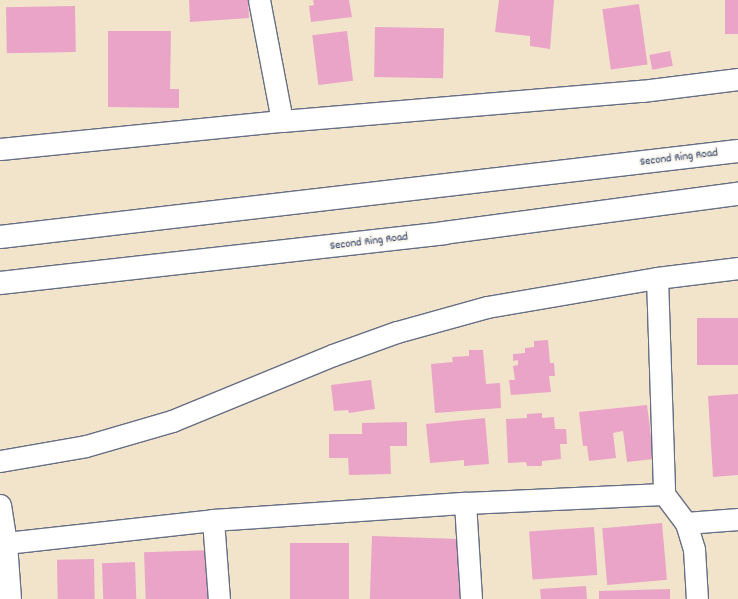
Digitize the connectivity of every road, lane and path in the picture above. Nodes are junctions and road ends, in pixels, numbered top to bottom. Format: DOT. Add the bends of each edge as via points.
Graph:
graph roads {
  1 [pos="259,0"];
  2 [pos="738,79"];
  3 [pos="282,121"];
  4 [pos="0,149"];
  5 [pos="738,151"];
  6 [pos="738,194"];
  7 [pos="0,237"];
  8 [pos="738,268"];
  9 [pos="657,278"];
  10 [pos="0,283"];
  11 [pos="0,461"];
  12 [pos="664,494"];
  13 [pos="465,503"];
  14 [pos="0,505"];
  15 [pos="738,519"];
  16 [pos="213,520"];
  17 [pos="686,524"];
  18 [pos="6,543"];
  19 [pos="10,599"];
  20 [pos="219,599"];
  21 [pos="471,599"];
  22 [pos="697,599"];
  1 -- 3 [label="street"];
  2 -- 3 [label="street" via="642,91"];
  3 -- 4 [label="street"];
  5 -- 7 [label="highway, Second Ring Road"];
  6 -- 10 [label="highway, Second Ring Road" via="444,233"];
  8 -- 9 [label="street"];
  9 -- 11 [label="street" via="488,307 404,330 334,355 172,421 86,446"];
  9 -- 12 [label="street"];
  12 -- 13 [label="street"];
  12 -- 17 [label="street"];
  13 -- 16 [label="street"];
  13 -- 21 [label="street"];
  14 -- 18 [label="street"];
  15 -- 17 [label="street"];
  16 -- 18 [label="street"];
  16 -- 20 [label="street"];
  17 -- 22 [label="street" via="694,549"];
  18 -- 19 [label="street"];
}
